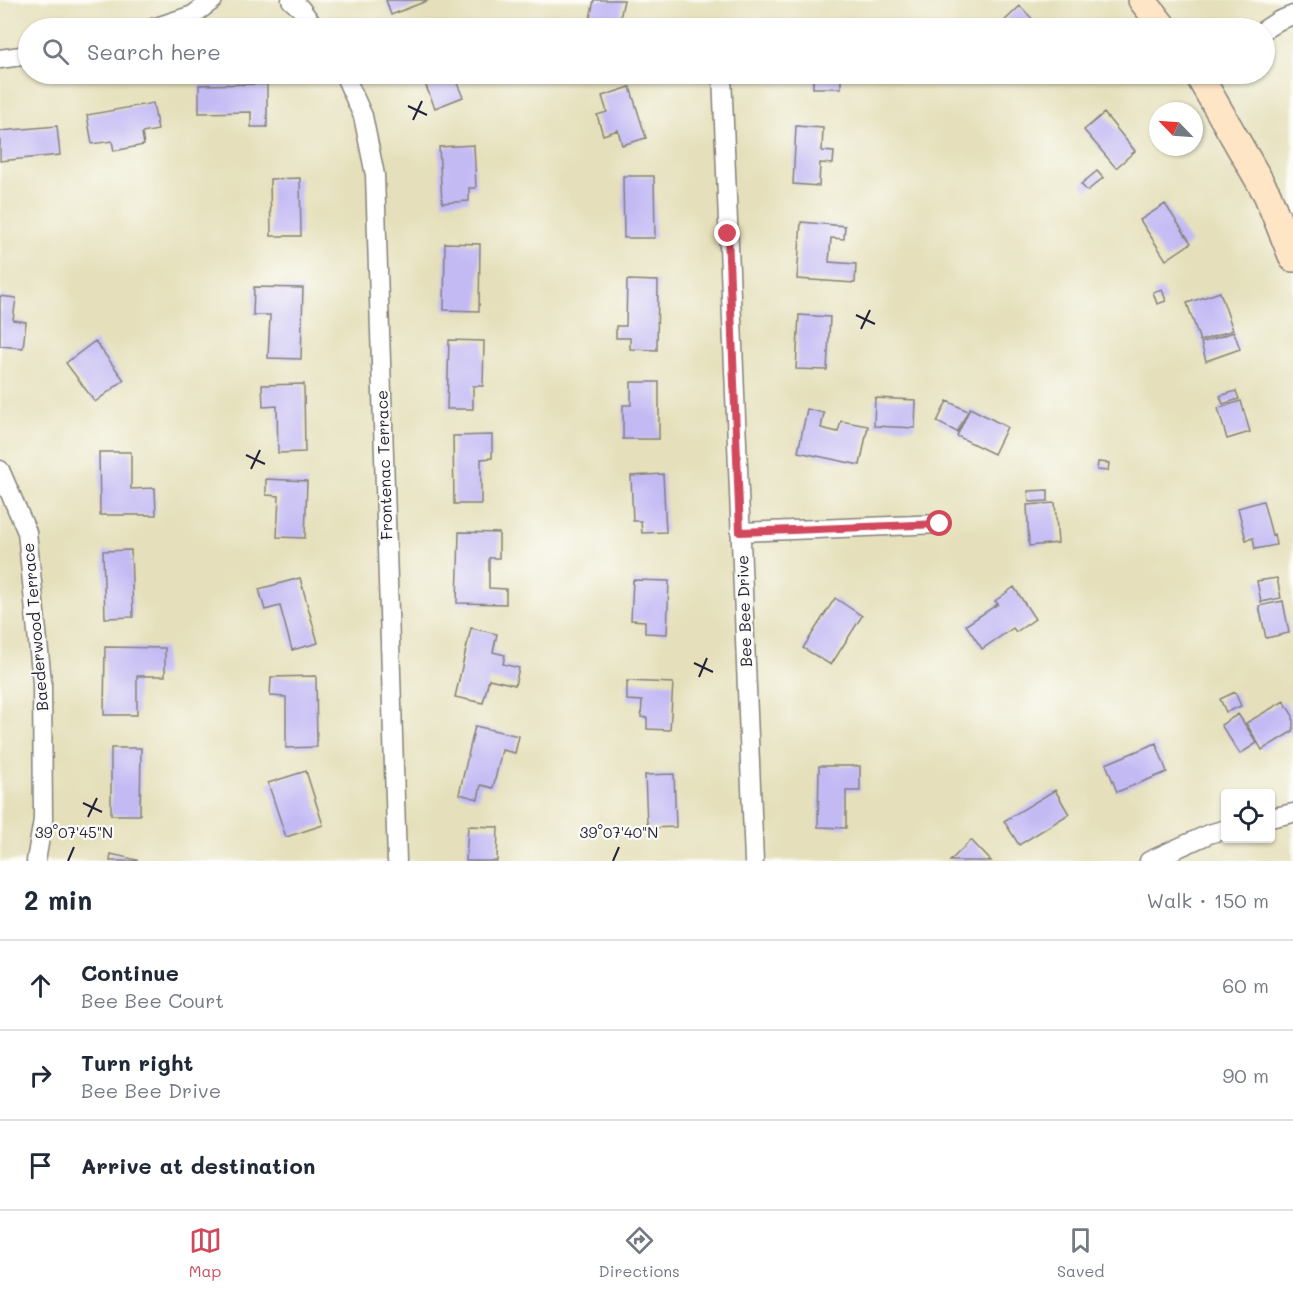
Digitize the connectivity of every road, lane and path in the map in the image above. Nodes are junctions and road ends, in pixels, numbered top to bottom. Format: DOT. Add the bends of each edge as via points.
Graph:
graph roads {
  1 [pos="213,0"];
  2 [pos="291,0"];
  3 [pos="1142,0"];
  4 [pos="1293,15"];
  5 [pos="184,18"];
  6 [pos="308,18"];
  7 [pos="1156,18"];
  8 [pos="1275,23"];
  9 [pos="18,56"];
  10 [pos="0,59"];
  11 [pos="349,84"];
  12 [pos="722,84"];
  13 [pos="1204,84"];
  14 [pos="1293,258"];
  15 [pos="0,470"];
  16 [pos="940,524"];
  17 [pos="740,532"];
  18 [pos="1293,813"];
  19 [pos="1275,817"];
  20 [pos="1221,831"];
  21 [pos="36,861"];
  22 [pos="397,861"];
  23 [pos="754,861"];
  24 [pos="1149,861"];
  1 -- 5 [label="street"];
  2 -- 6 [label="street"];
  3 -- 7 [label="main road"];
  4 -- 8 [label="street"];
  9 -- 10 [label="street"];
  11 -- 22 [label="street, Frontenac Terrace" via="363,116 375,175"];
  12 -- 17 [label="street, Bee Bee Drive"];
  13 -- 14 [label="main road" via="1267,194"];
  15 -- 21 [label="street, Baederwood Terrace" via="27,532 42,682 43,820"];
  16 -- 17 [label="street"];
  17 -- 23 [label="street, Bee Bee Drive"];
  18 -- 19 [label="street"];
  20 -- 24 [label="street"];
}
